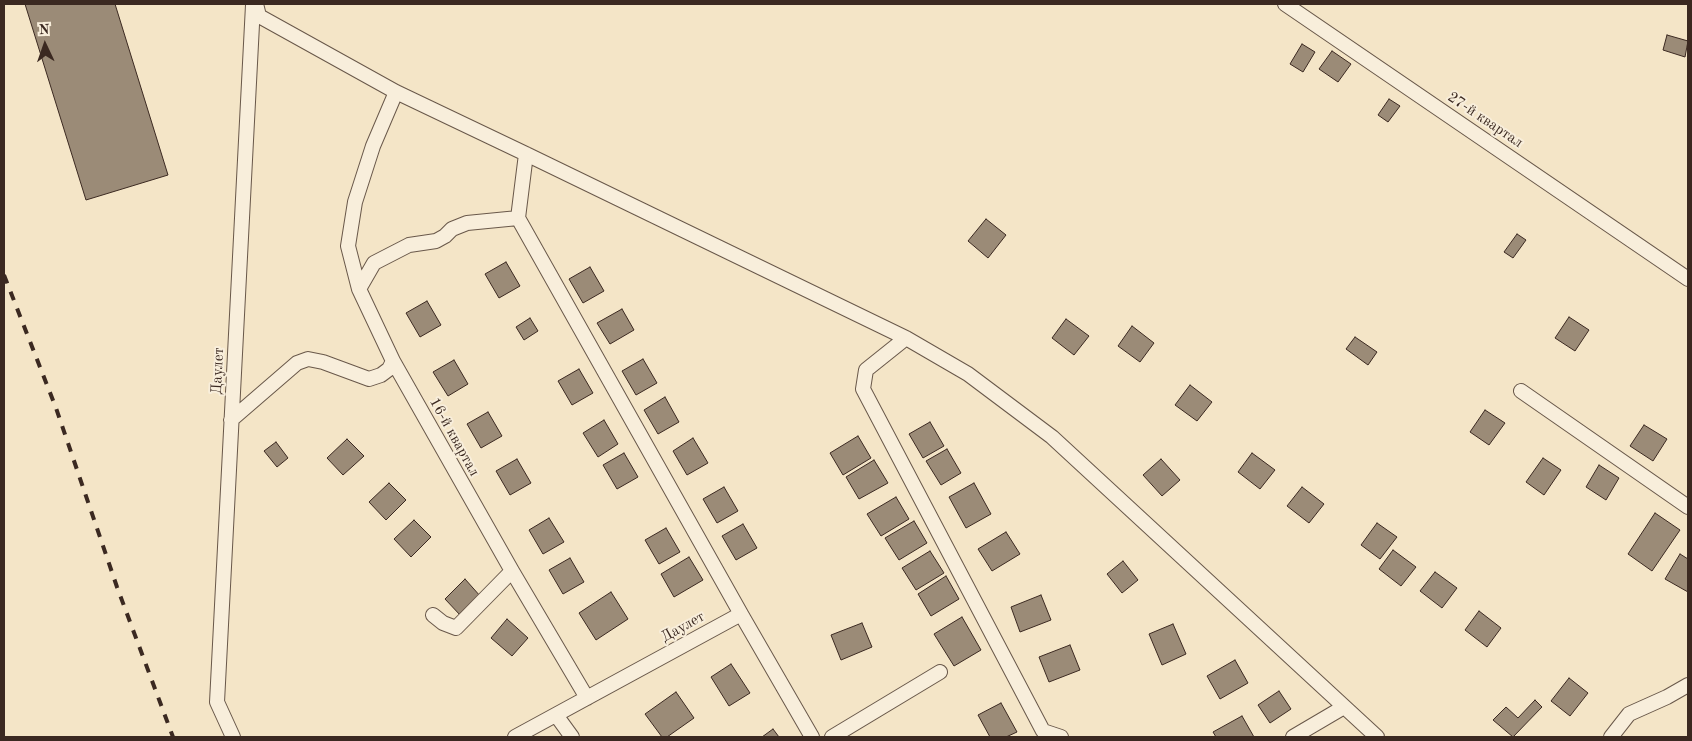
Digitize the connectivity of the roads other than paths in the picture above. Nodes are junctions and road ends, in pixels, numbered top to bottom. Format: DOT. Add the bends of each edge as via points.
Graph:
graph roads {
  1 [pos="254,4"];
  2 [pos="1285,4"];
  3 [pos="396,92"];
  4 [pos="526,154"];
  5 [pos="518,218"];
  6 [pos="1688,279"];
  7 [pos="360,289"];
  8 [pos="906,338"];
  9 [pos="392,360"];
  10 [pos="1521,391"];
  11 [pos="232,420"];
  12 [pos="1688,507"];
  13 [pos="512,571"];
  14 [pos="741,614"];
  15 [pos="433,615"];
  16 [pos="940,672"];
  17 [pos="1688,685"];
  18 [pos="587,698"];
  19 [pos="1344,707"];
  20 [pos="556,715"];
  21 [pos="233,737"];
  22 [pos="515,737"];
  23 [pos="572,737"];
  24 [pos="812,737"];
  25 [pos="832,737"];
  26 [pos="1061,737"];
  27 [pos="1293,737"];
  28 [pos="1377,737"];
  29 [pos="1612,737"];
  1 -- 3 [label="street" via="259,16"];
  1 -- 11 [label="street, Даулет"];
  2 -- 6 [label="street, 27-й квартал"];
  3 -- 4 [label="street"];
  3 -- 7 [label="street, 16-й квартал" via="373,146 355,202 348,246"];
  4 -- 5 [label="street"];
  4 -- 8 [label="street"];
  5 -- 7 [label="street" via="466,223 452,228 436,241 409,244 374,263"];
  5 -- 14 [label="street"];
  7 -- 9 [label="street, 16-й квартал"];
  8 -- 19 [label="street" via="968,374 1052,437"];
  8 -- 26 [label="street" via="866,370 863,389 1043,731"];
  9 -- 11 [label="street" via="389,369 369,379 323,362 308,359 296,363"];
  9 -- 13 [label="street, 16-й квартал"];
  10 -- 12 [label="street"];
  11 -- 21 [label="street, Даулет" via="217,702"];
  13 -- 15 [label="street" via="456,628"];
  13 -- 18 [label="street, 16-й квартал"];
  14 -- 18 [label="street, Даулет"];
  14 -- 24 [label="street"];
  16 -- 25 [label="street"];
  17 -- 29 [label="street" via="1629,714"];
  18 -- 20 [label="street, Даулет"];
  19 -- 27 [label="street"];
  19 -- 28 [label="street"];
  20 -- 22 [label="street, Даулет"];
  20 -- 23 [label="street"];
}
